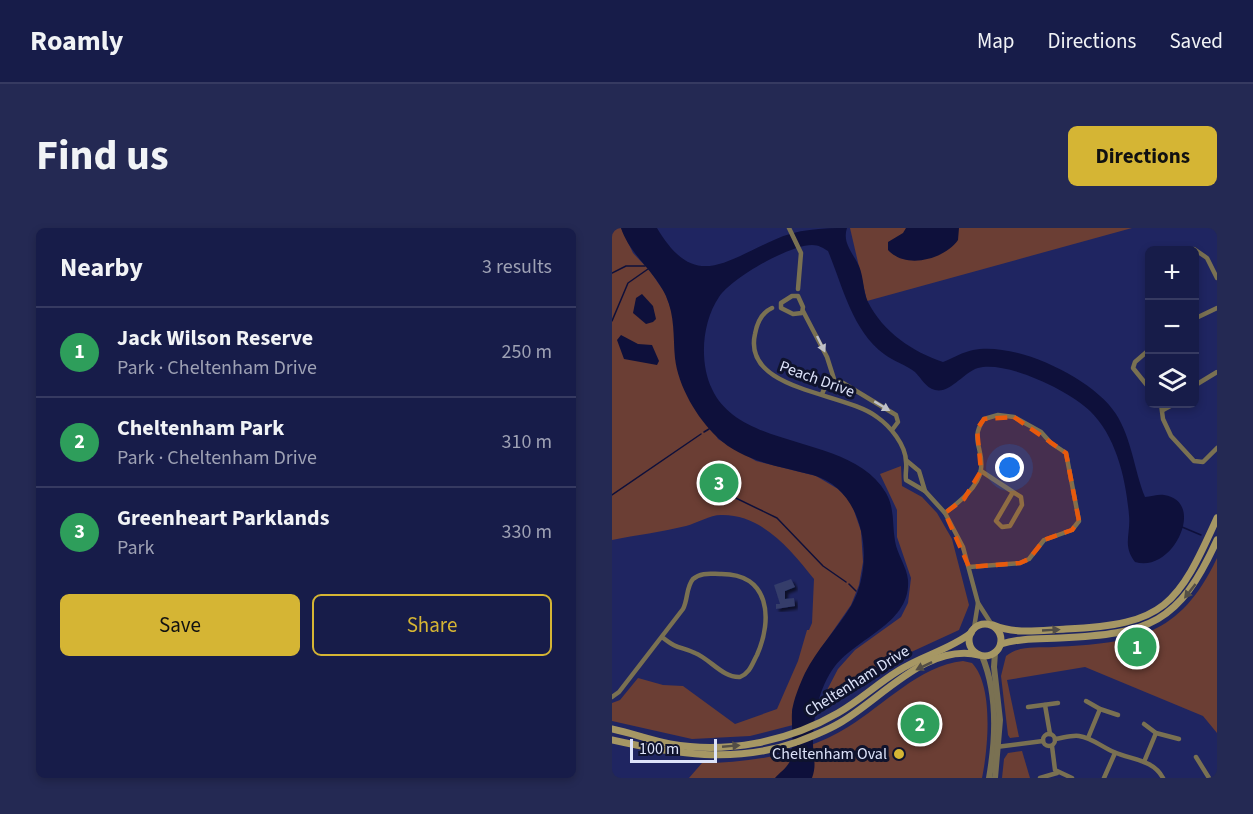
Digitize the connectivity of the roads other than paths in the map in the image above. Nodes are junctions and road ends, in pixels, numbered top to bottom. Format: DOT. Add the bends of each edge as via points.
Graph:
graph roads {
  1 [pos="789,228"];
  2 [pos="1199,252"];
  3 [pos="1217,278"];
  4 [pos="797,297"];
  5 [pos="781,303"];
  6 [pos="772,308"];
  7 [pos="1217,308"];
  8 [pos="782,309"];
  9 [pos="803,311"];
  10 [pos="1199,317"];
  11 [pos="1145,353"];
  12 [pos="1217,372"];
  13 [pos="834,379"];
  14 [pos="1199,383"];
  15 [pos="1145,384"];
  16 [pos="822,394"];
  17 [pos="1167,408"];
  18 [pos="1163,410"];
  19 [pos="892,430"];
  20 [pos="1217,448"];
  21 [pos="907,461"];
  22 [pos="981,471"];
  23 [pos="925,491"];
  24 [pos="1013,492"];
  25 [pos="945,513"];
  26 [pos="1217,518"];
  27 [pos="1217,540"];
  28 [pos="969,567"];
  29 [pos="978,603"];
  30 [pos="993,625"];
  31 [pos="972,630"];
  32 [pos="662,638"];
  33 [pos="1001,644"];
  34 [pos="995,653"];
  35 [pos="981,655"];
  36 [pos="612,697"];
  37 [pos="1086,701"];
  38 [pos="1058,703"];
  39 [pos="1045,705"];
  40 [pos="1028,707"];
  41 [pos="1100,709"];
  42 [pos="1118,715"];
  43 [pos="1144,724"];
  44 [pos="612,729"];
  45 [pos="1156,733"];
  46 [pos="1050,734"];
  47 [pos="1088,738"];
  48 [pos="1055,739"];
  49 [pos="612,740"];
  50 [pos="1179,740"];
  51 [pos="1043,741"];
  52 [pos="1052,746"];
  53 [pos="997,747"];
  54 [pos="1115,753"];
  55 [pos="1196,757"];
  56 [pos="1144,762"];
  57 [pos="1057,773"];
  58 [pos="989,778"];
  59 [pos="995,778"];
  60 [pos="1040,778"];
  61 [pos="1072,778"];
  62 [pos="1104,778"];
  63 [pos="1166,778"];
  64 [pos="1209,778"];
  1 -- 4 [label="street" via="800,249"];
  2 -- 3 [label="street" via="1207,258"];
  4 -- 5 [label="street, Peach Drive"];
  4 -- 9 [label="street"];
  5 -- 6 [label="street, Peach Drive"];
  5 -- 8 [label="street"];
  6 -- 8 [label="street"];
  6 -- 16 [label="street, Peach Drive" via="760,318 754,335 759,363 773,376"];
  7 -- 10 [label="street"];
  8 -- 9 [label="street" via="796,314"];
  9 -- 13 [label="street, one-way"];
  11 -- 15 [label="street" via="1133,368"];
  12 -- 14 [label="street"];
  13 -- 16 [label="street" via="827,381"];
  13 -- 19 [label="street, one-way" via="896,415 898,422"];
  16 -- 19 [label="street, Peach Drive" via="867,410"];
  17 -- 18 [label="street"];
  18 -- 20 [label="street" via="1163,419 1175,443 1194,461 1203,462"];
  19 -- 21 [label="street, Peach Drive"];
  21 -- 23 [label="street, Peach Drive" via="921,474"];
  21 -- 23 [label="street, Peach Drive" via="906,480"];
  22 -- 24 [label="street"];
  22 -- 25 [label="street" via="964,499"];
  22 -- 28 [label="street" via="977,429 984,418 1014,417 1041,432 1066,453 1079,521 1072,530 1044,540 1029,559 1020,563"];
  23 -- 25 [label="street, Peach Drive"];
  24 -- 24 [label="street" via="1021,497 1023,506 1010,526 1002,527 997,517"];
  25 -- 28 [label="street, Peach Drive"];
  30 -- 26 [label="main road, one-way" via="1020,631 1109,627 1146,616 1182,587"];
  27 -- 33 [label="main road, one-way" via="1188,594 1149,624 1111,636"];
  28 -- 29 [label="street, Peach Drive"];
  29 -- 30 [label="street, Peach Drive"];
  29 -- 31 [label="street, Peach Drive"];
  30 -- 31 [label="main road" via="982,624"];
  30 -- 33 [label="main road" via="1000,632"];
  31 -- 35 [label="main road" via="970,645"];
  44 -- 31 [label="main road, Cheltenham Drive, one-way" via="699,747 739,746 778,738 825,720 897,671 955,643"];
  32 -- 32 [label="street" via="678,649 697,653 729,675 740,677 750,670 763,640 765,600 738,575 704,574 691,581 683,609"];
  32 -- 36 [label="street"];
  33 -- 34 [label="main road"];
  34 -- 35 [label="main road"];
  34 -- 53 [label="street"];
  35 -- 49 [label="main road, Cheltenham Drive, one-way" via="959,652 927,664 826,730 778,748 702,756"];
  35 -- 53 [label="street" via="989,673"];
  37 -- 41 [label="street"];
  38 -- 39 [label="street"];
  39 -- 40 [label="street"];
  39 -- 46 [label="street"];
  41 -- 42 [label="street"];
  41 -- 47 [label="street"];
  43 -- 45 [label="street"];
  45 -- 50 [label="street"];
  45 -- 56 [label="street"];
  46 -- 48 [label="street"];
  46 -- 51 [label="street"];
  47 -- 48 [label="street"];
  47 -- 54 [label="street"];
  48 -- 52 [label="street"];
  51 -- 52 [label="street"];
  51 -- 53 [label="street"];
  52 -- 57 [label="street"];
  53 -- 58 [label="street"];
  53 -- 59 [label="street"];
  54 -- 56 [label="street"];
  54 -- 62 [label="street"];
  55 -- 64 [label="street"];
  56 -- 63 [label="street"];
  57 -- 60 [label="street"];
  57 -- 61 [label="street"];
}
